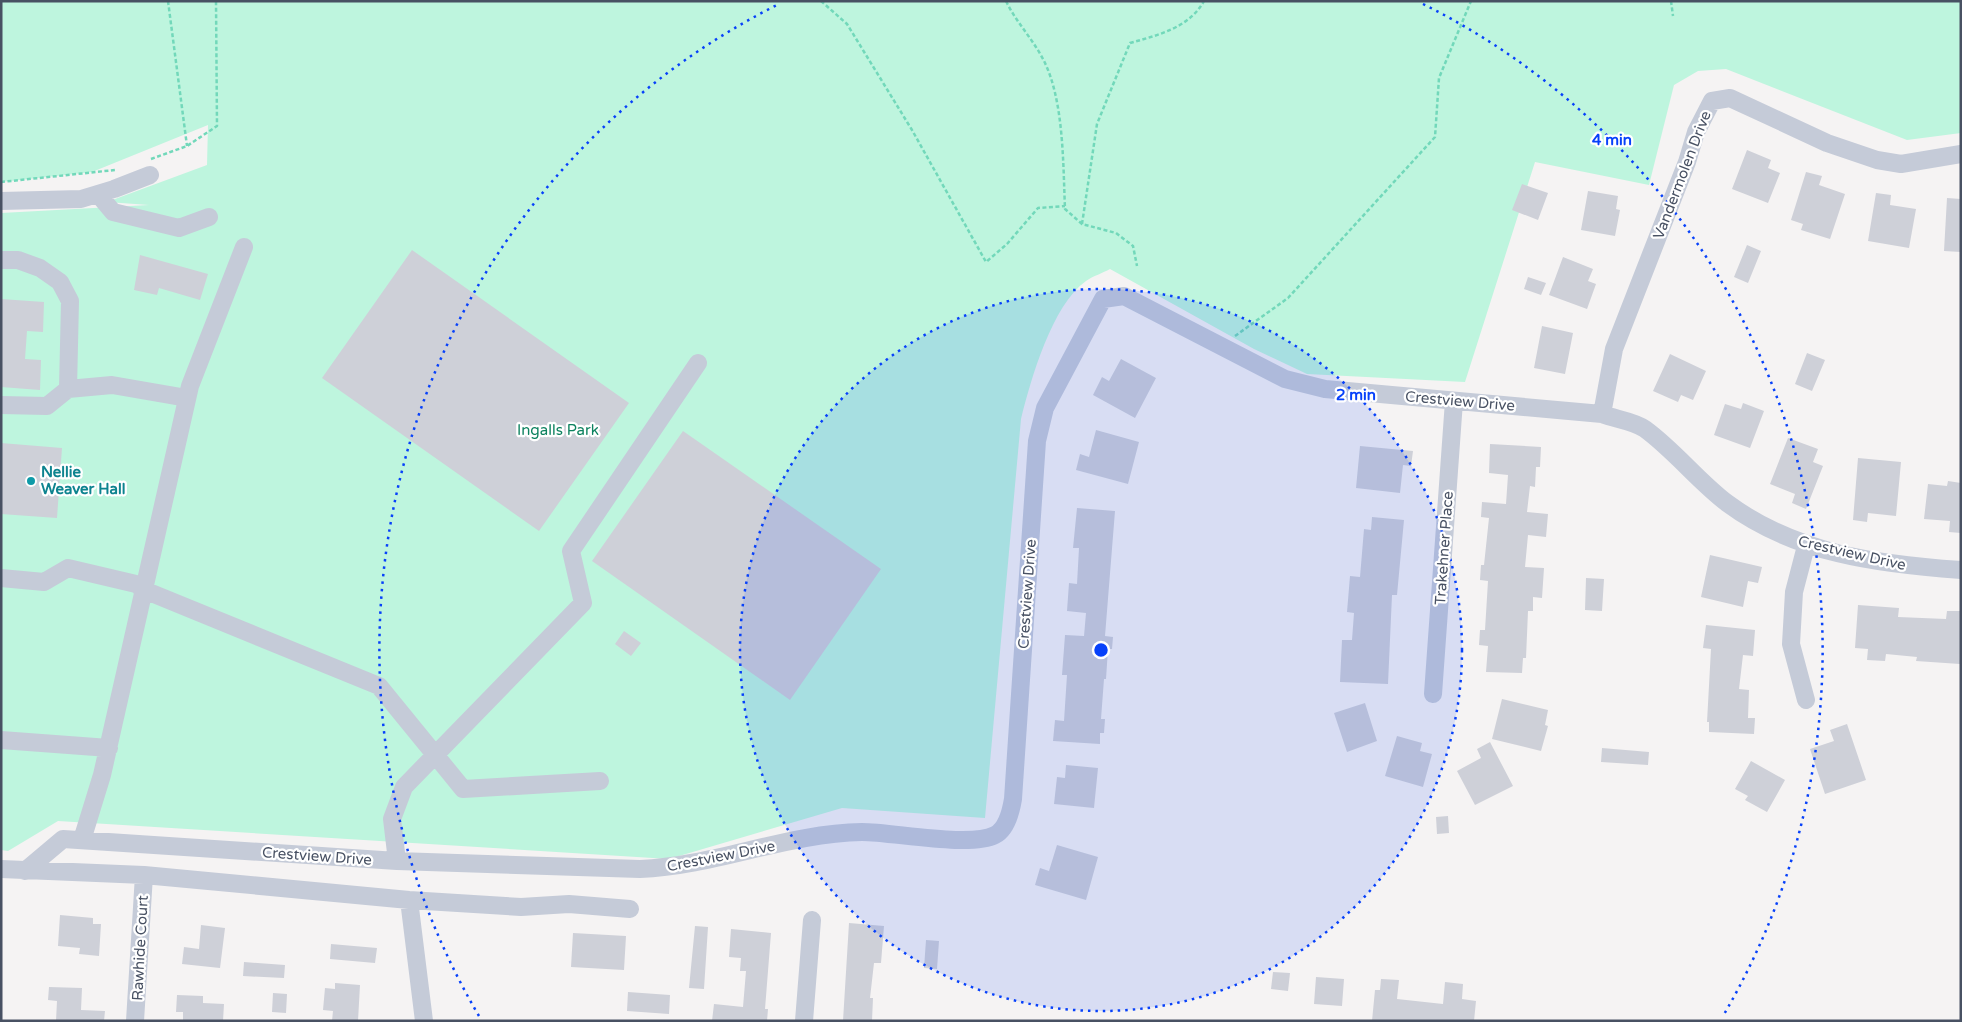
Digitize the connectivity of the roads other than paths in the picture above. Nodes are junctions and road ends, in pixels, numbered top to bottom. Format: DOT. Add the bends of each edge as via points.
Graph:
graph roads {
  1 [pos="1961,154"];
  2 [pos="150,167"];
  3 [pos="98,194"];
  4 [pos="1,202"];
  5 [pos="209,216"];
  6 [pos="244,247"];
  7 [pos="1,260"];
  8 [pos="698,363"];
  9 [pos="68,389"];
  10 [pos="187,398"];
  11 [pos="1454,401"];
  12 [pos="1,404"];
  13 [pos="1602,414"];
  14 [pos="1806,546"];
  15 [pos="1961,570"];
  16 [pos="1,578"];
  17 [pos="144,590"];
  18 [pos="1433,694"];
  19 [pos="1806,700"];
  20 [pos="1,740"];
  21 [pos="109,748"];
  22 [pos="436,755"];
  23 [pos="600,781"];
  24 [pos="82,840"];
  25 [pos="397,861"];
  26 [pos="1,869"];
  27 [pos="25,871"];
  28 [pos="144,875"];
  29 [pos="408,900"];
  30 [pos="630,909"];
  31 [pos="812,920"];
  32 [pos="136,1021"];
  33 [pos="424,1021"];
  34 [pos="804,1021"];
  1 -- 13 [label="street, Vandermolen Drive" via="1900,164 1877,160 1827,143 1730,98 1712,101 1696,132 1614,348"];
  2 -- 3 [label="street"];
  3 -- 4 [label="street" via="81,199"];
  3 -- 5 [label="street" via="113,212 179,228"];
  6 -- 10 [label="street"];
  7 -- 9 [label="street" via="18,260 40,268 60,282 70,301"];
  8 -- 22 [label="street" via="571,551 583,603"];
  9 -- 10 [label="street" via="112,385"];
  9 -- 12 [label="street" via="47,406"];
  10 -- 17 [label="street"];
  11 -- 13 [label="street, Crestview Drive"];
  11 -- 18 [label="street, Trakehner Place"];
  11 -- 25 [label="street, Crestview Drive" via="1317,387 1285,379 1124,296 1104,299 1045,408 1037,441 1014,799 1009,818 996,835 974,840 863,832 834,834 650,869"];
  13 -- 14 [label="street, Crestview Drive" via="1644,428 1726,502 1761,526"];
  14 -- 15 [label="street, Crestview Drive" via="1900,566"];
  14 -- 19 [label="street" via="1794,592 1791,644"];
  16 -- 17 [label="street" via="44,582 68,568 127,581"];
  17 -- 21 [label="street"];
  17 -- 22 [label="street" via="379,686"];
  20 -- 21 [label="street"];
  21 -- 24 [label="street"];
  22 -- 23 [label="street" via="464,789"];
  22 -- 25 [label="street" via="404,787 392,819"];
  24 -- 25 [label="street, Crestview Drive"];
  24 -- 27 [label="street, Crestview Drive" via="63,839"];
  26 -- 27 [label="street"];
  27 -- 28 [label="street"];
  28 -- 29 [label="street"];
  28 -- 32 [label="street, Rawhide Court"];
  29 -- 30 [label="street" via="521,907 569,904"];
  29 -- 33 [label="street"];
  31 -- 34 [label="street"];
}
